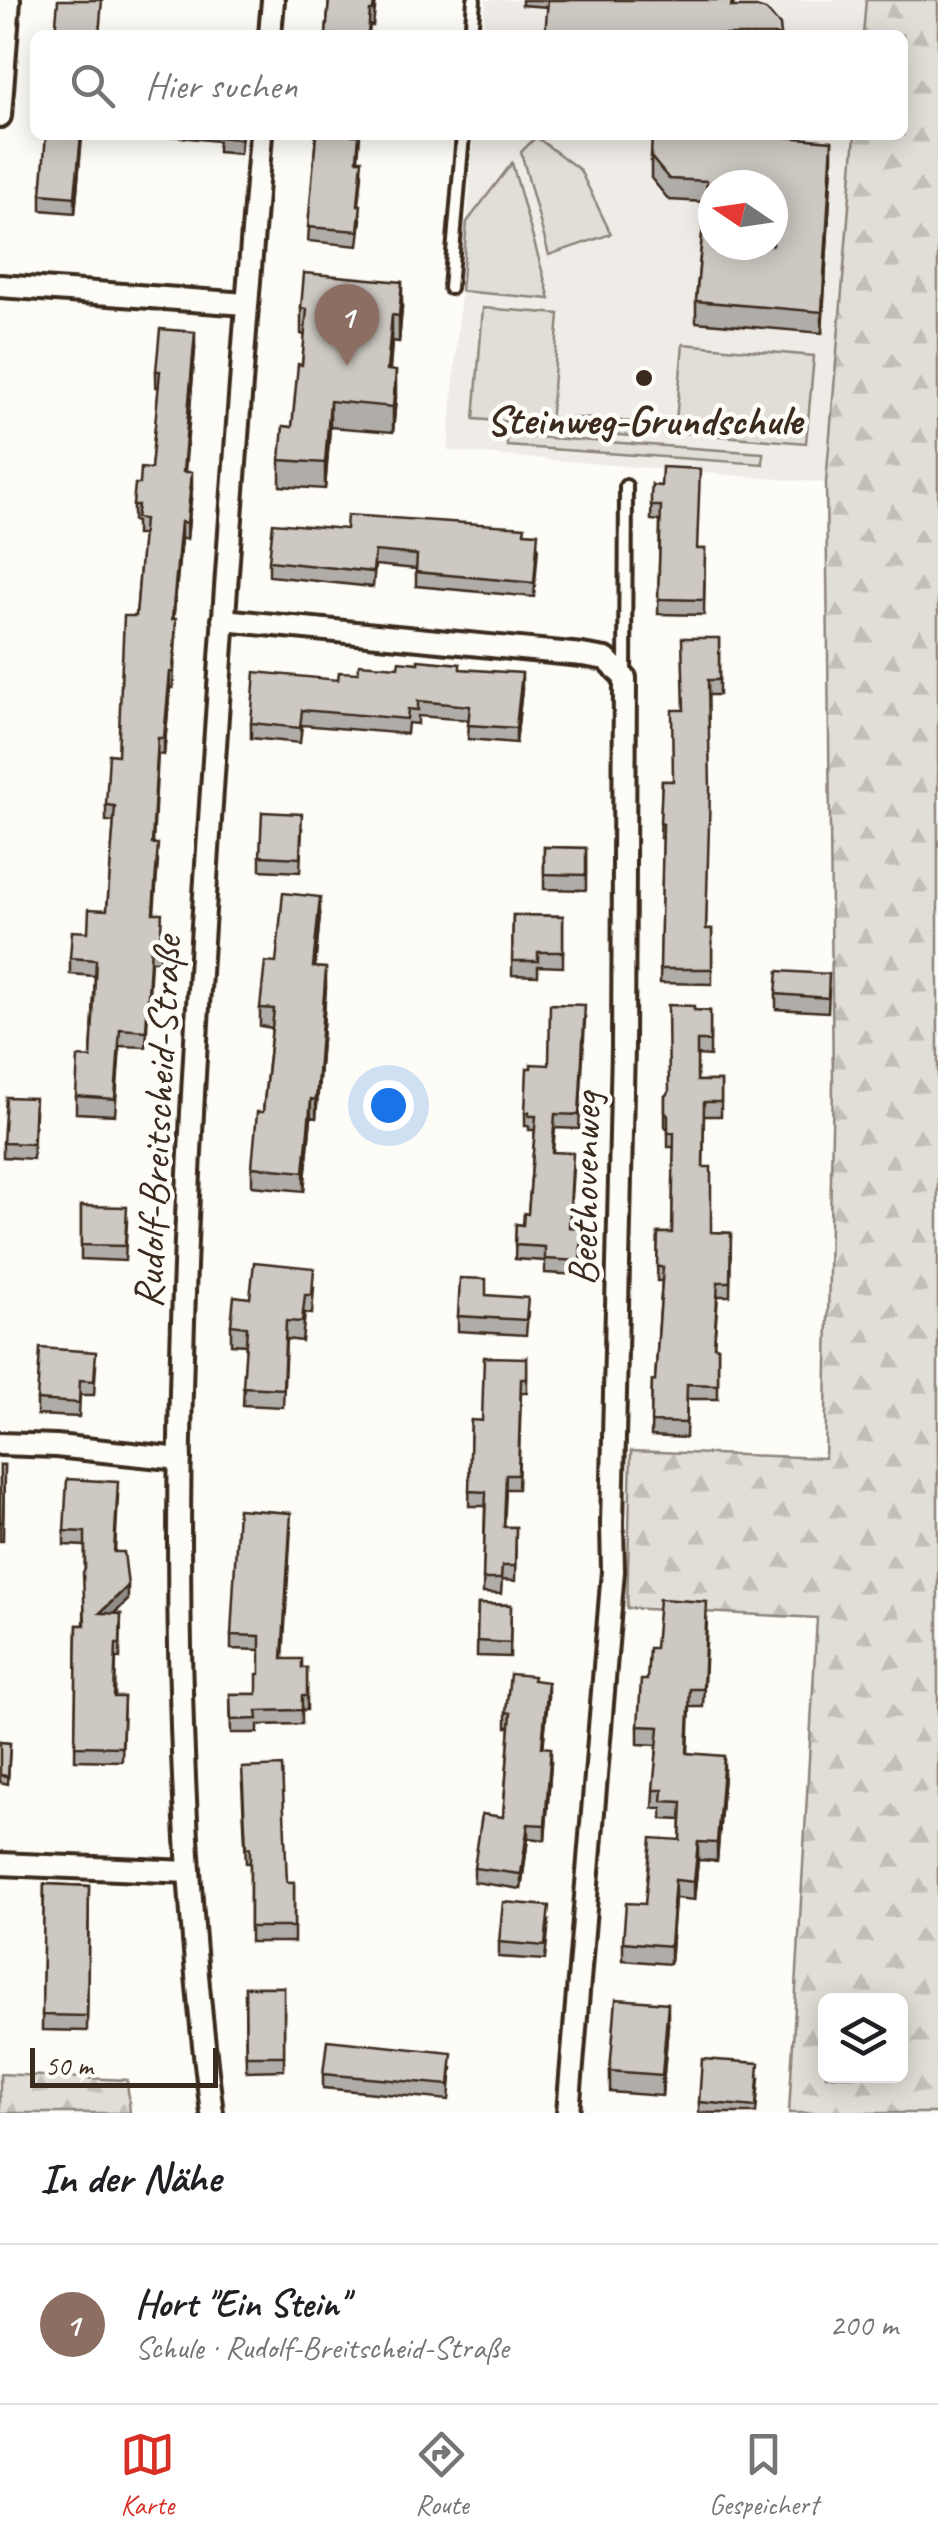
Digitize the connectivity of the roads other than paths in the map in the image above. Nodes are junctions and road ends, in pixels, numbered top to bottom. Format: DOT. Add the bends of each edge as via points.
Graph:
graph roads {
  1 [pos="9,0"];
  2 [pos="274,0"];
  3 [pos="474,0"];
  4 [pos="271,30"];
  5 [pos="471,30"];
  6 [pos="0,116"];
  7 [pos="261,140"];
  8 [pos="463,140"];
  9 [pos="0,286"];
  10 [pos="450,288"];
  11 [pos="246,304"];
  12 [pos="626,486"];
  13 [pos="223,620"];
  14 [pos="625,678"];
  15 [pos="0,1444"];
  16 [pos="180,1459"];
  17 [pos="0,1864"];
  18 [pos="189,1872"];
  19 [pos="212,2113"];
  20 [pos="568,2113"];
  1 -- 6 [label="street"];
  2 -- 4 [label="street"];
  3 -- 5 [label="lane"];
  7 -- 11 [label="street, Rudolf-Breitscheid-Straße"];
  8 -- 10 [label="lane"];
  9 -- 11 [label="street"];
  11 -- 13 [label="street, Rudolf-Breitscheid-Straße"];
  12 -- 14 [label="lane"];
  13 -- 14 [label="street" via="606,658"];
  13 -- 16 [label="street, Rudolf-Breitscheid-Straße" via="185,1238"];
  14 -- 20 [label="street, Beethovenweg" via="613,1571"];
  15 -- 16 [label="street"];
  16 -- 18 [label="street, Rudolf-Breitscheid-Straße"];
  17 -- 18 [label="street"];
  18 -- 19 [label="street, Rudolf-Breitscheid-Straße"];
}
